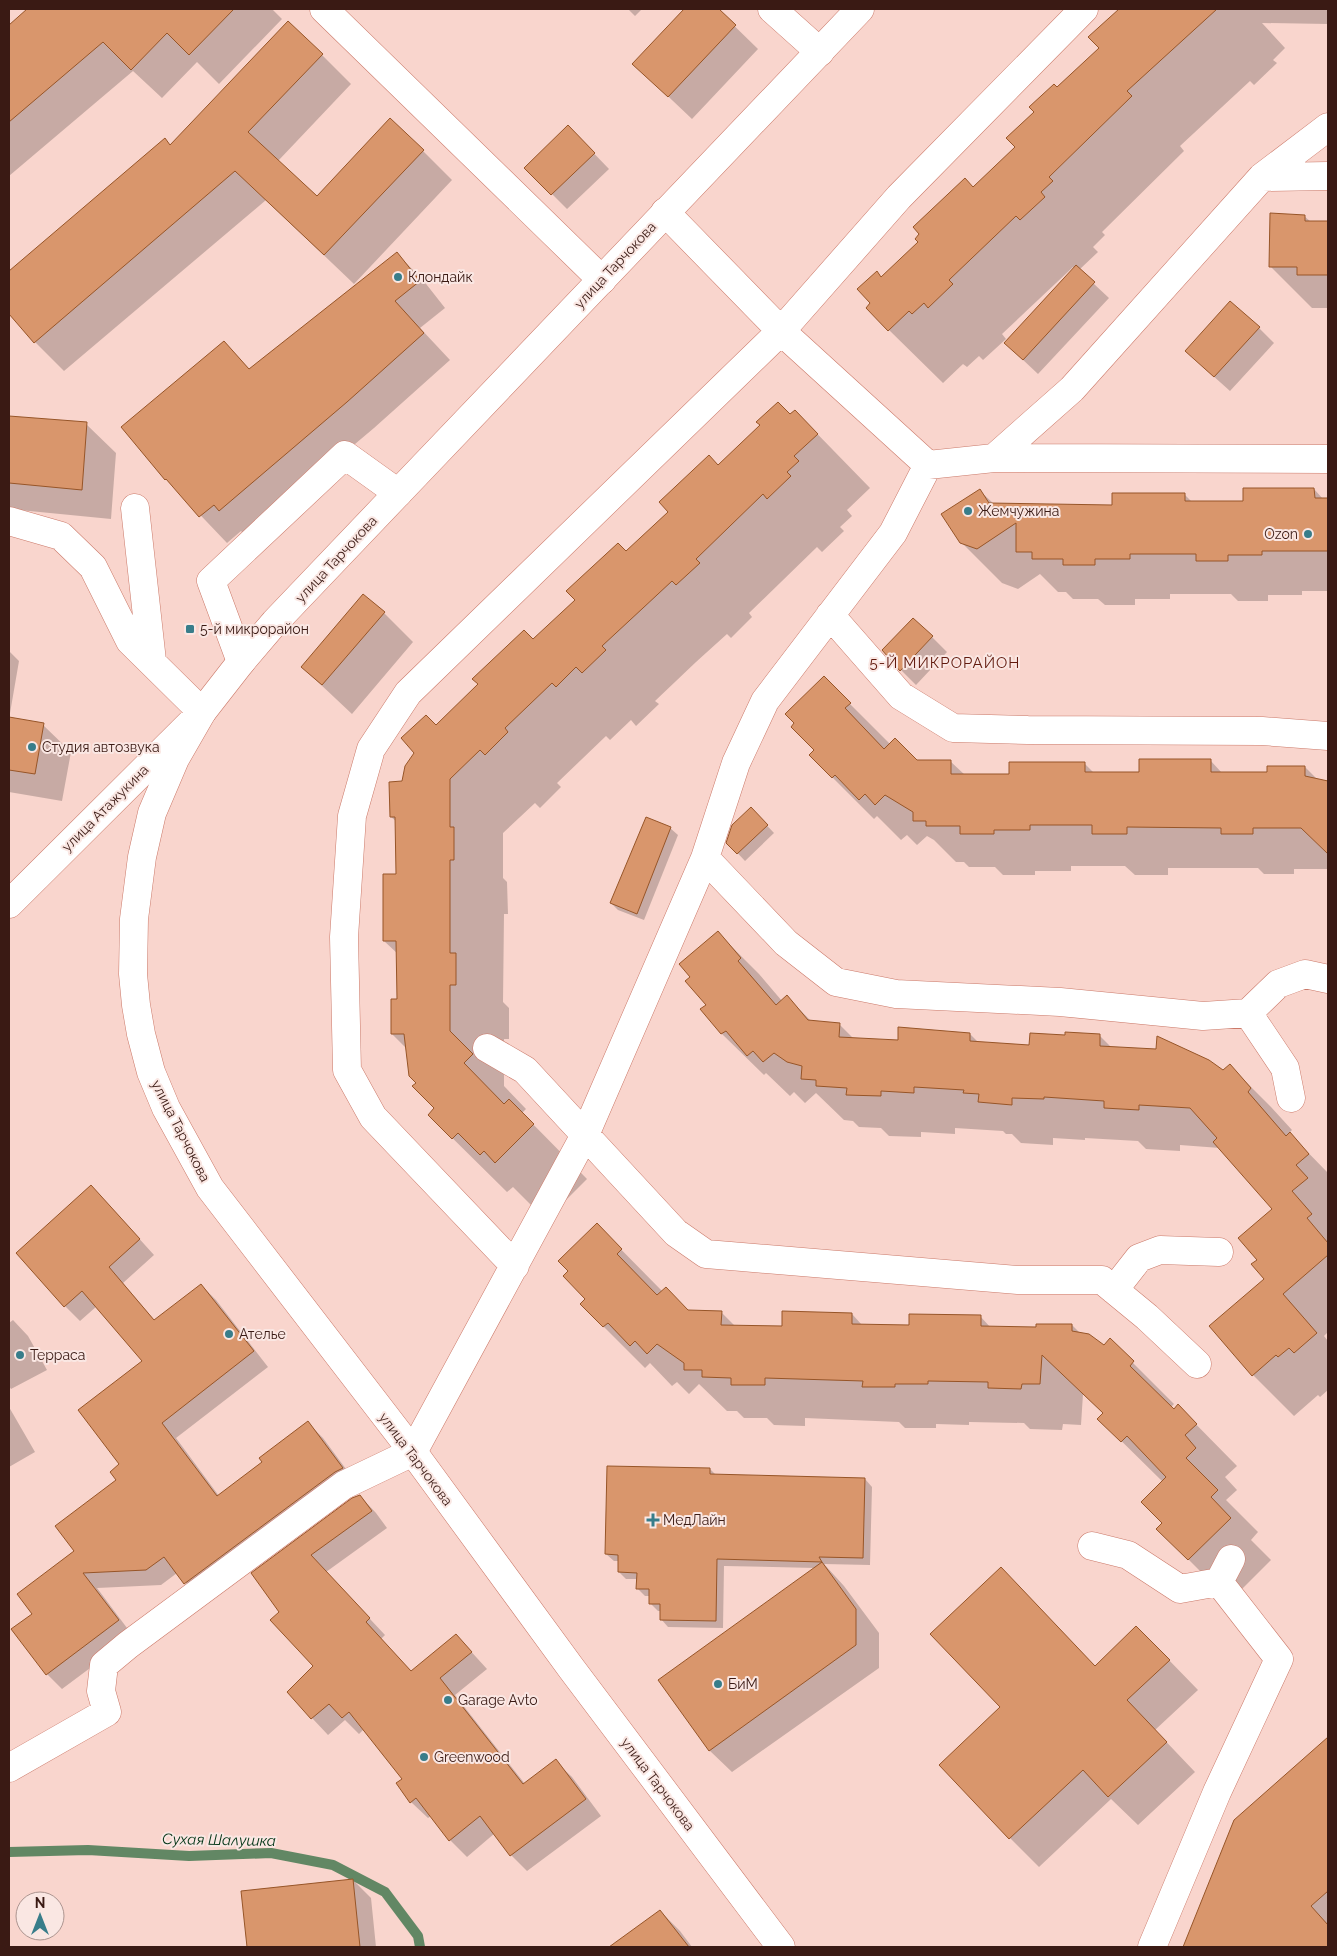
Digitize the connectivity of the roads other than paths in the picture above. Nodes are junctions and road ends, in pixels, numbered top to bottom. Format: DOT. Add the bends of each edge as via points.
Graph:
graph roads {
  1 [pos="324,9"];
  2 [pos="772,9"];
  3 [pos="860,9"];
  4 [pos="1084,9"];
  5 [pos="820,52"];
  6 [pos="1328,127"];
  7 [pos="1328,176"];
  8 [pos="1262,177"];
  9 [pos="665,212"];
  10 [pos="602,280"];
  11 [pos="781,330"];
  12 [pos="994,458"];
  13 [pos="1328,459"];
  14 [pos="928,465"];
  15 [pos="398,493"];
  16 [pos="135,508"];
  17 [pos="9,520"];
  18 [pos="830,615"];
  19 [pos="152,661"];
  20 [pos="241,662"];
  21 [pos="202,712"];
  22 [pos="1328,736"];
  23 [pos="705,858"];
  24 [pos="9,904"];
  25 [pos="1328,979"];
  26 [pos="1248,1013"];
  27 [pos="488,1048"];
  28 [pos="1291,1098"];
  29 [pos="585,1135"];
  30 [pos="1219,1252"];
  31 [pos="515,1266"];
  32 [pos="1114,1290"];
  33 [pos="1197,1364"];
  34 [pos="413,1452"];
  35 [pos="1092,1546"];
  36 [pos="9,1768"];
  37 [pos="781,1947"];
  38 [pos="1152,1947"];
  1 -- 10 [label="main road"];
  2 -- 5 [label="main road"];
  3 -- 5 [label="main road, улица Тарчокова"];
  4 -- 11 [label="main road" via="899,198"];
  5 -- 9 [label="main road, улица Тарчокова"];
  6 -- 8 [label="main road"];
  7 -- 8 [label="main road"];
  8 -- 12 [label="main road" via="1072,389"];
  9 -- 10 [label="main road, улица Тарчокова"];
  9 -- 11 [label="main road"];
  10 -- 15 [label="main road, улица Тарчокова"];
  11 -- 14 [label="main road"];
  11 -- 31 [label="main road" via="408,694 372,749 352,816 344,937 347,1070 373,1117"];
  12 -- 13 [label="main road"];
  12 -- 14 [label="main road"];
  14 -- 18 [label="main road" via="893,533"];
  15 -- 20 [label="main road, улица Тарчокова"];
  15 -- 20 [label="main road" via="345,455 211,581"];
  16 -- 19 [label="main road"];
  17 -- 19 [label="main road" via="61,536 93,567 130,641"];
  18 -- 22 [label="main road" via="901,696 953,728 1262,731"];
  18 -- 23 [label="main road" via="765,701 736,763"];
  19 -- 21 [label="main road"];
  20 -- 21 [label="main road, улица Тарчокова"];
  21 -- 24 [label="main road, улица Атажукина"];
  21 -- 34 [label="main road, улица Тарчокова" via="175,759 152,813 142,857 134,919 133,974 141,1034 151,1072 166,1108 210,1188"];
  23 -- 26 [label="main road" via="786,943 836,982 896,994 1060,1002 1203,1016"];
  23 -- 29 [label="main road"];
  25 -- 26 [label="main road" via="1305,974 1278,984"];
  26 -- 28 [label="main road" via="1285,1068"];
  27 -- 29 [label="main road" via="525,1070"];
  29 -- 31 [label="main road"];
  29 -- 32 [label="main road" via="676,1233 706,1254 1018,1280 1102,1280"];
  30 -- 32 [label="main road" via="1160,1250 1139,1258"];
  31 -- 34 [label="main road"];
  32 -- 33 [label="main road"];
  34 -- 36 [label="main road" via="344,1484 128,1646 104,1665 101,1691 107,1712"];
  34 -- 37 [label="main road, улица Тарчокова"];
  35 -- 38 [label="main road" via="1128,1555 1180,1589 1225,1570 1279,1659 1217,1792"];
}
